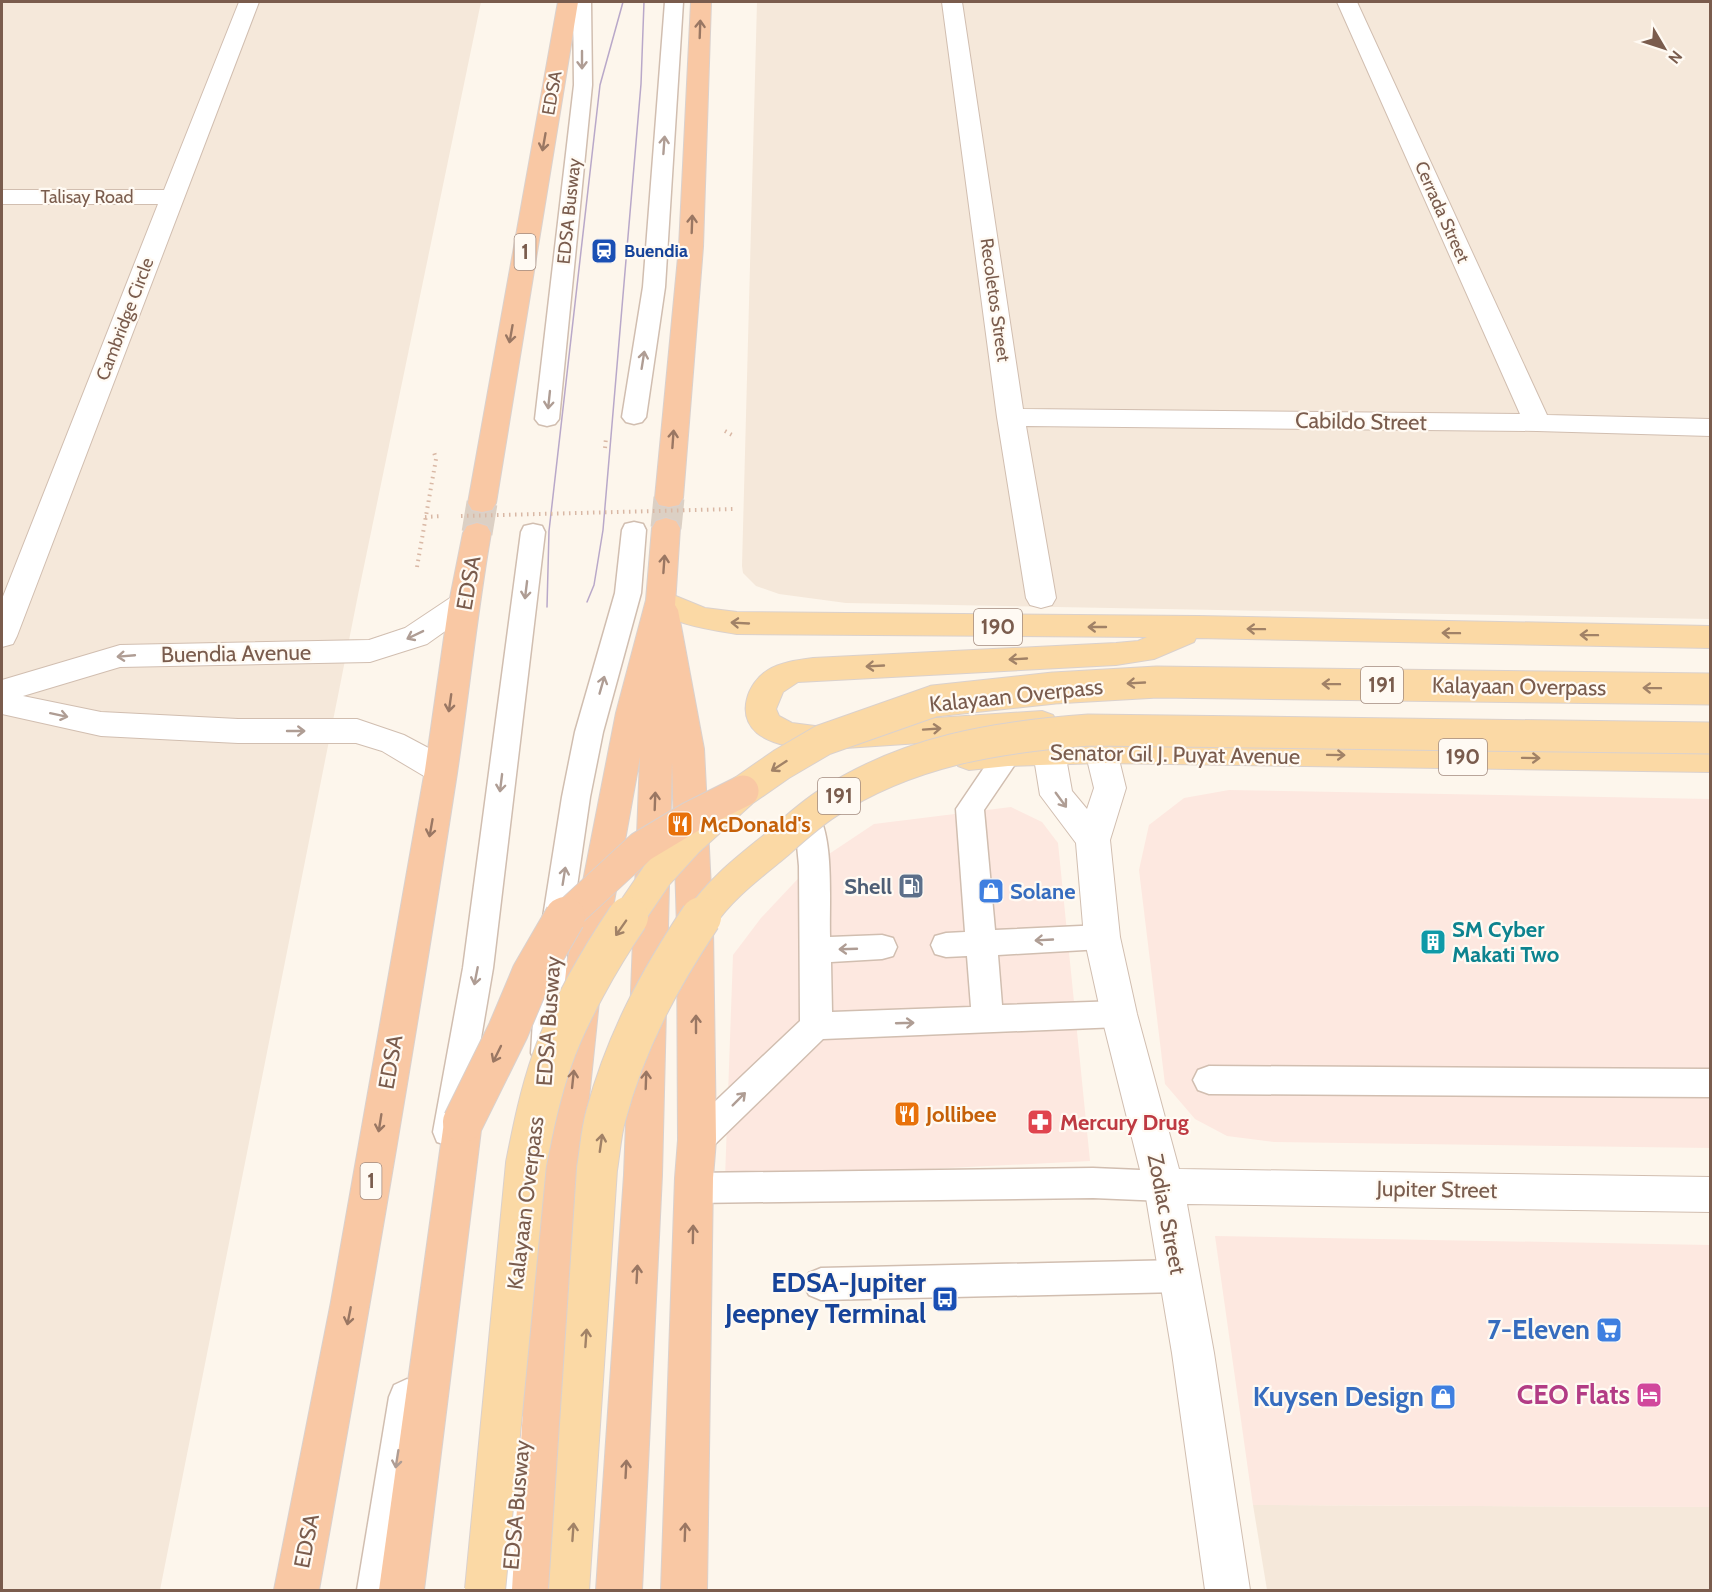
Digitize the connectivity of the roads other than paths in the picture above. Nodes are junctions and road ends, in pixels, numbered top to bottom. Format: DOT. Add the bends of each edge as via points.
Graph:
graph roads {
  1 [pos="249,2"];
  2 [pos="568,2"];
  3 [pos="582,2"];
  4 [pos="674,2"];
  5 [pos="701,2"];
  6 [pos="952,2"];
  7 [pos="1347,2"];
  8 [pos="2,197"];
  9 [pos="173,197"];
  10 [pos="634,417"];
  11 [pos="1011,417"];
  12 [pos="547,419"];
  13 [pos="1536,423"];
  14 [pos="1710,428"];
  15 [pos="669,498"];
  16 [pos="482,503"];
  17 [pos="469,524"];
  18 [pos="666,528"];
  19 [pos="634,530"];
  20 [pos="533,532"];
  21 [pos="1041,598"];
  22 [pos="661,600"];
  23 [pos="464,603"];
  24 [pos="1198,627"];
  25 [pos="2,636"];
  26 [pos="1710,637"];
  27 [pos="1710,689"];
  28 [pos="2,691"];
  29 [pos="2,703"];
  30 [pos="1710,738"];
  31 [pos="1101,751"];
  32 [pos="1049,752"];
  33 [pos="1008,754"];
  34 [pos="1215,754"];
  35 [pos="1710,760"];
  36 [pos="441,770"];
  37 [pos="743,791"];
  38 [pos="809,824"];
  39 [pos="1093,840"];
  40 [pos="695,928"];
  41 [pos="1102,937"];
  42 [pos="982,943"];
  43 [pos="946,945"];
  44 [pos="882,947"];
  45 [pos="814,950"];
  46 [pos="1119,1014"];
  47 [pos="988,1020"];
  48 [pos="816,1026"];
  49 [pos="549,1034"];
  50 [pos="464,1038"];
  51 [pos="1209,1080"];
  52 [pos="1710,1083"];
  53 [pos="697,1140"];
  54 [pos="1164,1186"];
  55 [pos="694,1188"];
  56 [pos="1710,1194"];
  57 [pos="1180,1276"];
  58 [pos="821,1284"];
  59 [pos="296,1590"];
  60 [pos="376,1590"];
  61 [pos="401,1590"];
  62 [pos="485,1590"];
  63 [pos="509,1590"];
  64 [pos="534,1590"];
  65 [pos="569,1590"];
  66 [pos="620,1590"];
  67 [pos="684,1590"];
  68 [pos="1228,1590"];
  1 -- 9 [label="street, Cambridge Circle"];
  2 -- 16 [label="highway, EDSA / 1, one-way"];
  3 -- 12 [label="lane, EDSA Busway, one-way" via="583,85"];
  10 -- 4 [label="lane, one-way" via="654,287"];
  15 -- 5 [label="highway, one-way" via="691,247"];
  6 -- 11 [label="street, Recoletos Street"];
  7 -- 13 [label="street, Cerrada Street"];
  8 -- 9 [label="street, Talisay Road"];
  9 -- 25 [label="street, Cambridge Circle"];
  11 -- 13 [label="street, Cabildo Street"];
  11 -- 21 [label="street, Recoletos Street"];
  13 -- 14 [label="street, Cabildo Street"];
  17 -- 23 [label="highway, EDSA / 1"];
  22 -- 18 [label="highway, one-way"];
  49 -- 19 [label="lane, EDSA Busway, one-way" via="552,955 576,797 589,732 628,593"];
  20 -- 50 [label="lane, one-way" via="478,968"];
  24 -- 22 [label="main road, 190, one-way" via="737,623 699,618"];
  22 -- 40 [label="highway" via="688,749"];
  64 -- 22 [label="highway, one-way" via="552,1262 585,963 632,713"];
  66 -- 22 [label="highway, one-way" via="643,1175"];
  23 -- 28 [label="street, Buendia Avenue, one-way" via="416,636 370,651 120,656"];
  23 -- 36 [label="highway, EDSA / 1, one-way"];
  26 -- 24 [label="main road, 190, one-way"];
  24 -- 34 [label="main road, one-way" via="1143,651 813,669 786,674 771,684 760,704 760,715 773,728 796,737 815,738 1106,719 1142,724"];
  27 -- 37 [label="main road, Kalayaan Overpass / 191, one-way, bridge" via="1157,682 1054,688 934,701 823,740"];
  29 -- 36 [label="street, one-way" via="101,723 238,731 357,731 393,742"];
  65 -- 30 [label="main road, Kalayaan Overpass / 191, one-way, bridge" via="597,1169 605,1116 635,1029 667,968 707,909 734,879 826,804 854,787 961,746 1089,730"];
  31 -- 32 [label="main road, Senator Gil J. Puyat Avenue / 190"];
  31 -- 34 [label="main road, Senator Gil J. Puyat Avenue / 190"];
  31 -- 39 [label="street, Zodiac Street" via="1110,788"];
  32 -- 33 [label="main road, Senator Gil J. Puyat Avenue / 190"];
  32 -- 39 [label="street, one-way" via="1056,795"];
  33 -- 38 [label="main road, Senator Gil J. Puyat Avenue / 190" via="966,758 919,769 860,794"];
  33 -- 42 [label="lane" via="970,809"];
  34 -- 35 [label="main road, Senator Gil J. Puyat Avenue / 190, one-way"];
  36 -- 59 [label="highway, EDSA / 1, one-way" via="351,1302"];
  37 -- 61 [label="highway, one-way, bridge" via="642,847 562,920 532,974 463,1122"];
  37 -- 62 [label="main road, Kalayaan Overpass / 191, one-way, bridge" via="657,875 615,935 552,1059 537,1107 526,1164"];
  38 -- 40 [label="main road, Senator Gil J. Puyat Avenue / 190" via="766,856"];
  38 -- 45 [label="lane" via="814,866"];
  39 -- 41 [label="street, Zodiac Street"];
  53 -- 40 [label="highway, one-way"];
  41 -- 42 [label="lane, one-way"];
  41 -- 46 [label="street, Zodiac Street"];
  42 -- 43 [label="lane"];
  42 -- 47 [label="lane"];
  44 -- 45 [label="lane, one-way"];
  45 -- 48 [label="lane"];
  46 -- 47 [label="lane"];
  46 -- 54 [label="street, Zodiac Street"];
  48 -- 47 [label="lane, one-way"];
  53 -- 48 [label="lane, one-way"];
  49 -- 50 [label="lane" via="534,1014 513,1005 486,1010 473,1018"];
  49 -- 63 [label="lane, EDSA Busway" via="536,1161 538,1261"];
  50 -- 60 [label="lane, one-way"];
  51 -- 52 [label="lane"];
  53 -- 55 [label="highway"];
  54 -- 55 [label="lane" via="1093,1183"];
  54 -- 56 [label="street, Jupiter Street"];
  54 -- 57 [label="street, Zodiac Street"];
  67 -- 55 [label="highway, one-way"];
  57 -- 58 [label="lane"];
  57 -- 68 [label="street, Zodiac Street"];
}
